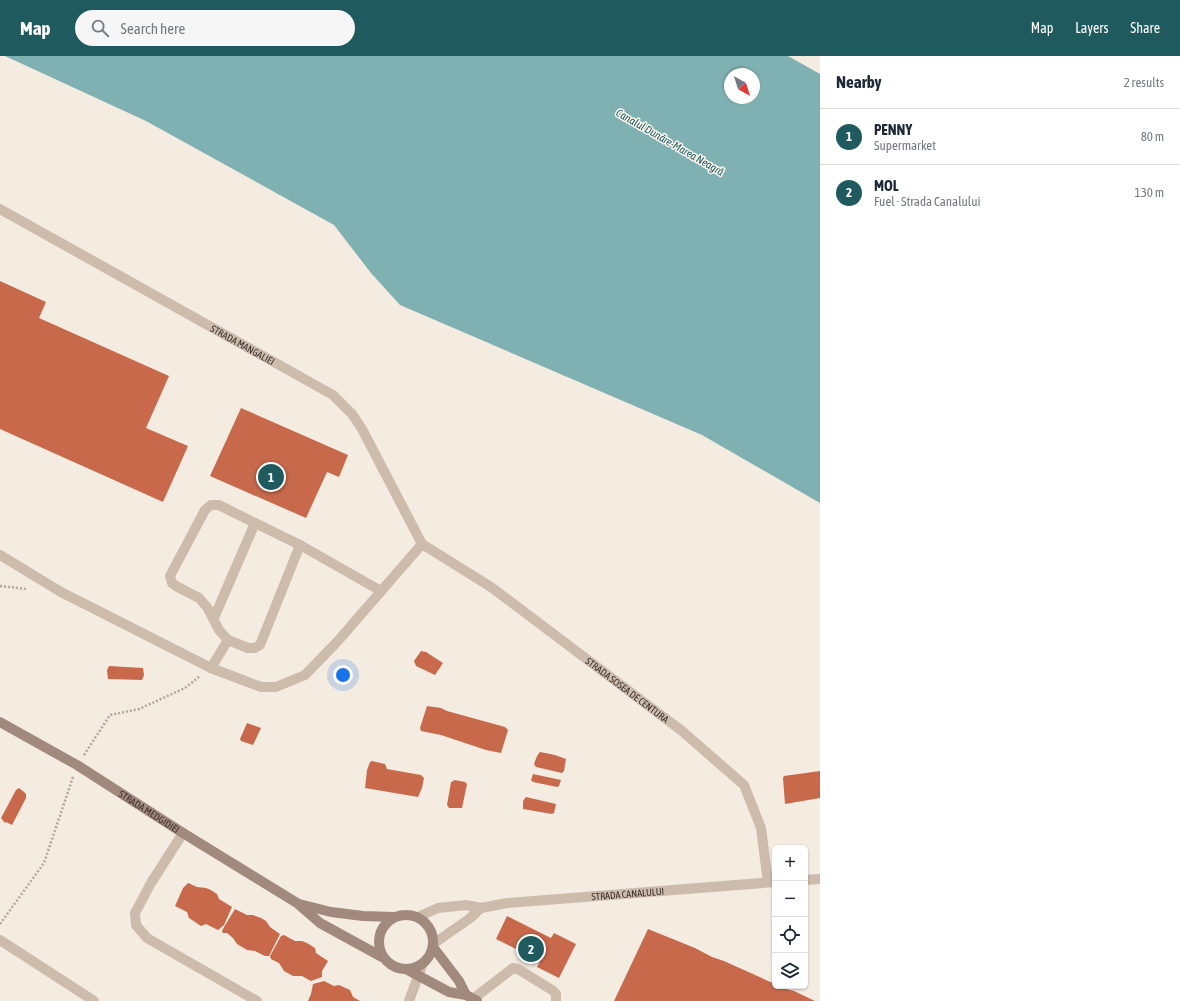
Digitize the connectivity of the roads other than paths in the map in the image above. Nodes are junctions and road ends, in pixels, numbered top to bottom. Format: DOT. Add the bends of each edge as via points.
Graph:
graph roads {
  1 [pos="0,209"];
  2 [pos="255,523"];
  3 [pos="422,544"];
  4 [pos="300,545"];
  5 [pos="0,555"];
  6 [pos="382,591"];
  7 [pos="214,618"];
  8 [pos="228,640"];
  9 [pos="211,668"];
  10 [pos="0,722"];
  11 [pos="183,833"];
  12 [pos="820,879"];
  13 [pos="808,880"];
  14 [pos="771,882"];
  15 [pos="297,903"];
  16 [pos="481,908"];
  17 [pos="394,917"];
  18 [pos="418,917"];
  19 [pos="0,940"];
  20 [pos="433,946"];
  21 [pos="382,957"];
  22 [pos="423,963"];
  23 [pos="406,969"];
  24 [pos="418,975"];
  25 [pos="472,998"];
  26 [pos="94,1001"];
  27 [pos="257,1001"];
  28 [pos="409,1001"];
  29 [pos="556,1001"];
  1 -- 3 [label="street, STRADA MANGALIEI" via="333,395 352,414 362,429"];
  2 -- 4 [label="street"];
  2 -- 7 [label="street"];
  2 -- 7 [label="street" via="219,505 211,505 205,510 170,576 172,583 199,598"];
  3 -- 6 [label="street"];
  3 -- 14 [label="street, STRADA SOSEA DE CENTURA" via="490,587 682,731 744,785 761,828"];
  4 -- 6 [label="street"];
  4 -- 8 [label="street" via="260,645 248,648"];
  5 -- 9 [label="street" via="61,592"];
  6 -- 9 [label="street" via="305,675 276,687 261,687"];
  7 -- 8 [label="street" via="219,630"];
  8 -- 9 [label="street"];
  10 -- 11 [label="main road, STRADA MEDGIDIEI" via="77,765"];
  11 -- 15 [label="main road, STRADA MEDGIDIEI"];
  11 -- 27 [label="street" via="135,913 136,924 147,938"];
  12 -- 13 [label="street"];
  14 -- 16 [label="street, STRADA CANALULUI" via="507,903"];
  15 -- 17 [label="main road, STRADA MEDGIDIEI" via="331,912"];
  15 -- 21 [label="main road, STRADA MEDGIDIEI" via="320,923"];
  16 -- 18 [label="street, STRADA CANALULUI" via="466,905 438,908"];
  16 -- 20 [label="street"];
  17 -- 18 [label="main road" via="406,914"];
  17 -- 21 [label="main road" via="387,921 379,934 379,950"];
  18 -- 20 [label="main road" via="430,928"];
  19 -- 26 [label="street"];
  20 -- 22 [label="main road"];
  20 -- 25 [label="main road"];
  21 -- 23 [label="main road" via="392,966"];
  22 -- 23 [label="main road" via="415,968"];
  22 -- 24 [label="street"];
  23 -- 24 [label="main road"];
  24 -- 25 [label="main road" via="449,992"];
  24 -- 28 [label="street"];
  25 -- 29 [label="street" via="513,968 552,990 556,994"];
}
